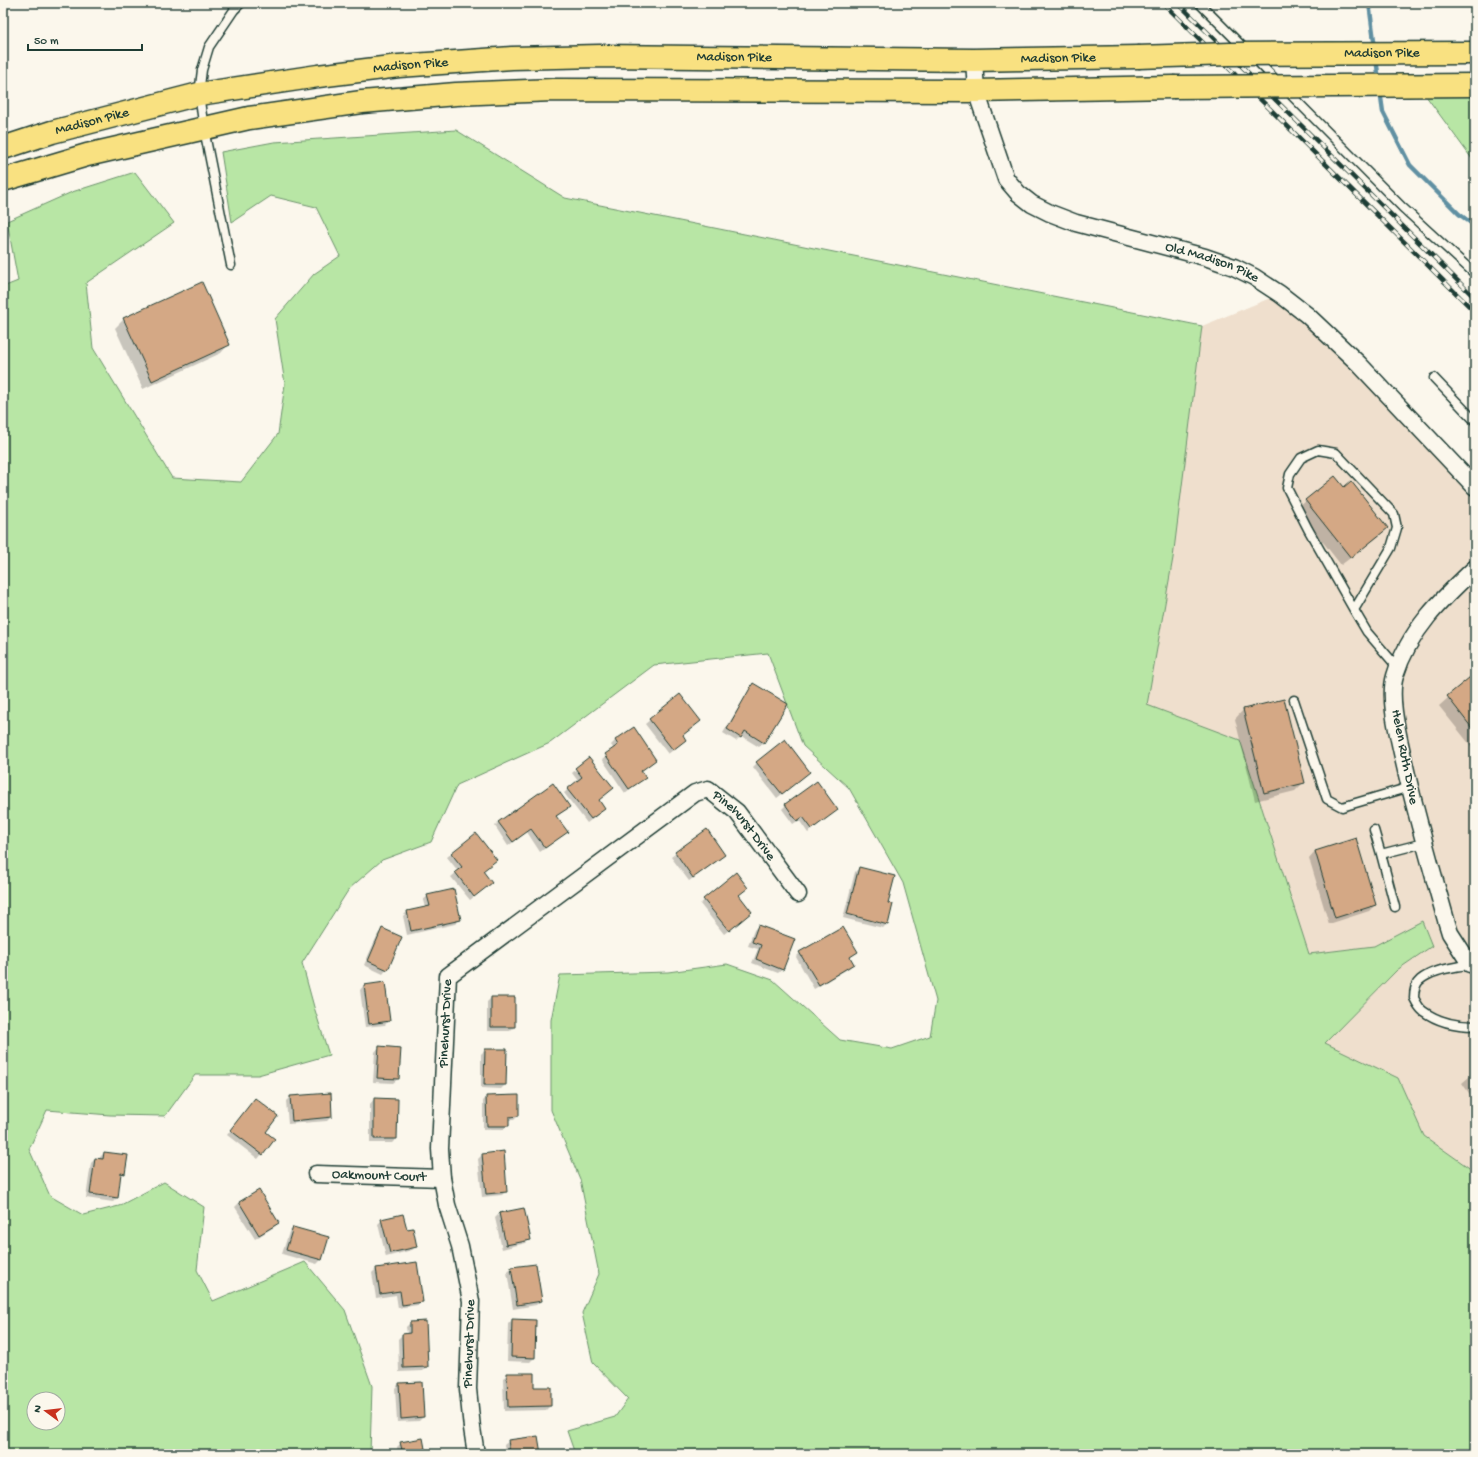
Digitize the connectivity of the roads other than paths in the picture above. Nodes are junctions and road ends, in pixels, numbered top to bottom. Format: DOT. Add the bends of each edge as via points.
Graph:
graph roads {
  1 [pos="241,3"];
  2 [pos="1199,3"];
  3 [pos="1475,53"];
  4 [pos="974,60"];
  5 [pos="1475,85"];
  6 [pos="976,91"];
  7 [pos="200,94"];
  8 [pos="204,129"];
  9 [pos="3,148"];
  10 [pos="3,180"];
  11 [pos="231,265"];
  12 [pos="1475,274"];
  13 [pos="1434,378"];
  14 [pos="1475,421"];
  15 [pos="1475,487"];
  16 [pos="1472,576"];
  17 [pos="1354,610"];
  18 [pos="1398,668"];
  19 [pos="1294,700"];
  20 [pos="1410,787"];
  21 [pos="1374,830"];
  22 [pos="1424,843"];
  23 [pos="1381,854"];
  24 [pos="798,894"];
  25 [pos="1395,907"];
  26 [pos="1472,966"];
  27 [pos="1475,1026"];
  28 [pos="316,1174"];
  29 [pos="442,1178"];
  30 [pos="476,1454"];
  1 -- 7 [label="lane" via="209,47 202,70"];
  2 -- 12 [label="lane" via="1402,206"];
  3 -- 4 [label="main road, Madison Pike, bridge" via="1216,54"];
  4 -- 6 [label="street, Old Madison Pike"];
  4 -- 7 [label="main road, Madison Pike" via="600,56 512,58 399,66"];
  5 -- 6 [label="main road, bridge"];
  6 -- 8 [label="main road" via="553,90 456,94 362,102 249,118"];
  6 -- 15 [label="street, Old Madison Pike" via="1006,179 1018,193 1032,204 1076,223 1205,257 1254,277 1307,315 1359,364"];
  7 -- 8 [label="lane"];
  7 -- 9 [label="main road, Madison Pike" via="52,132"];
  8 -- 10 [label="main road" via="87,155"];
  8 -- 11 [label="lane"];
  13 -- 14 [label="lane"];
  16 -- 18 [label="street, Helen Ruth Drive" via="1440,601 1421,624 1408,644"];
  17 -- 17 [label="lane" via="1286,488 1290,474 1301,458 1318,450 1336,453 1394,514 1397,528 1391,548"];
  17 -- 18 [label="lane" via="1367,632"];
  18 -- 20 [label="street, Helen Ruth Drive" via="1394,677 1393,695 1395,724"];
  19 -- 20 [label="lane" via="1327,799 1342,807"];
  20 -- 22 [label="street, Helen Ruth Drive"];
  21 -- 23 [label="lane"];
  22 -- 23 [label="lane"];
  22 -- 26 [label="street, Helen Ruth Drive" via="1450,933"];
  23 -- 25 [label="lane"];
  24 -- 29 [label="street, Pinehurst Drive" via="737,812 708,789 695,793 448,976 440,1149"];
  26 -- 27 [label="lane" via="1433,972 1420,980 1414,998 1422,1010 1446,1022 1460,1026"];
  28 -- 29 [label="street, Oakmount Court"];
  29 -- 30 [label="street, Pinehurst Drive" via="471,1301 468,1389"];
}
